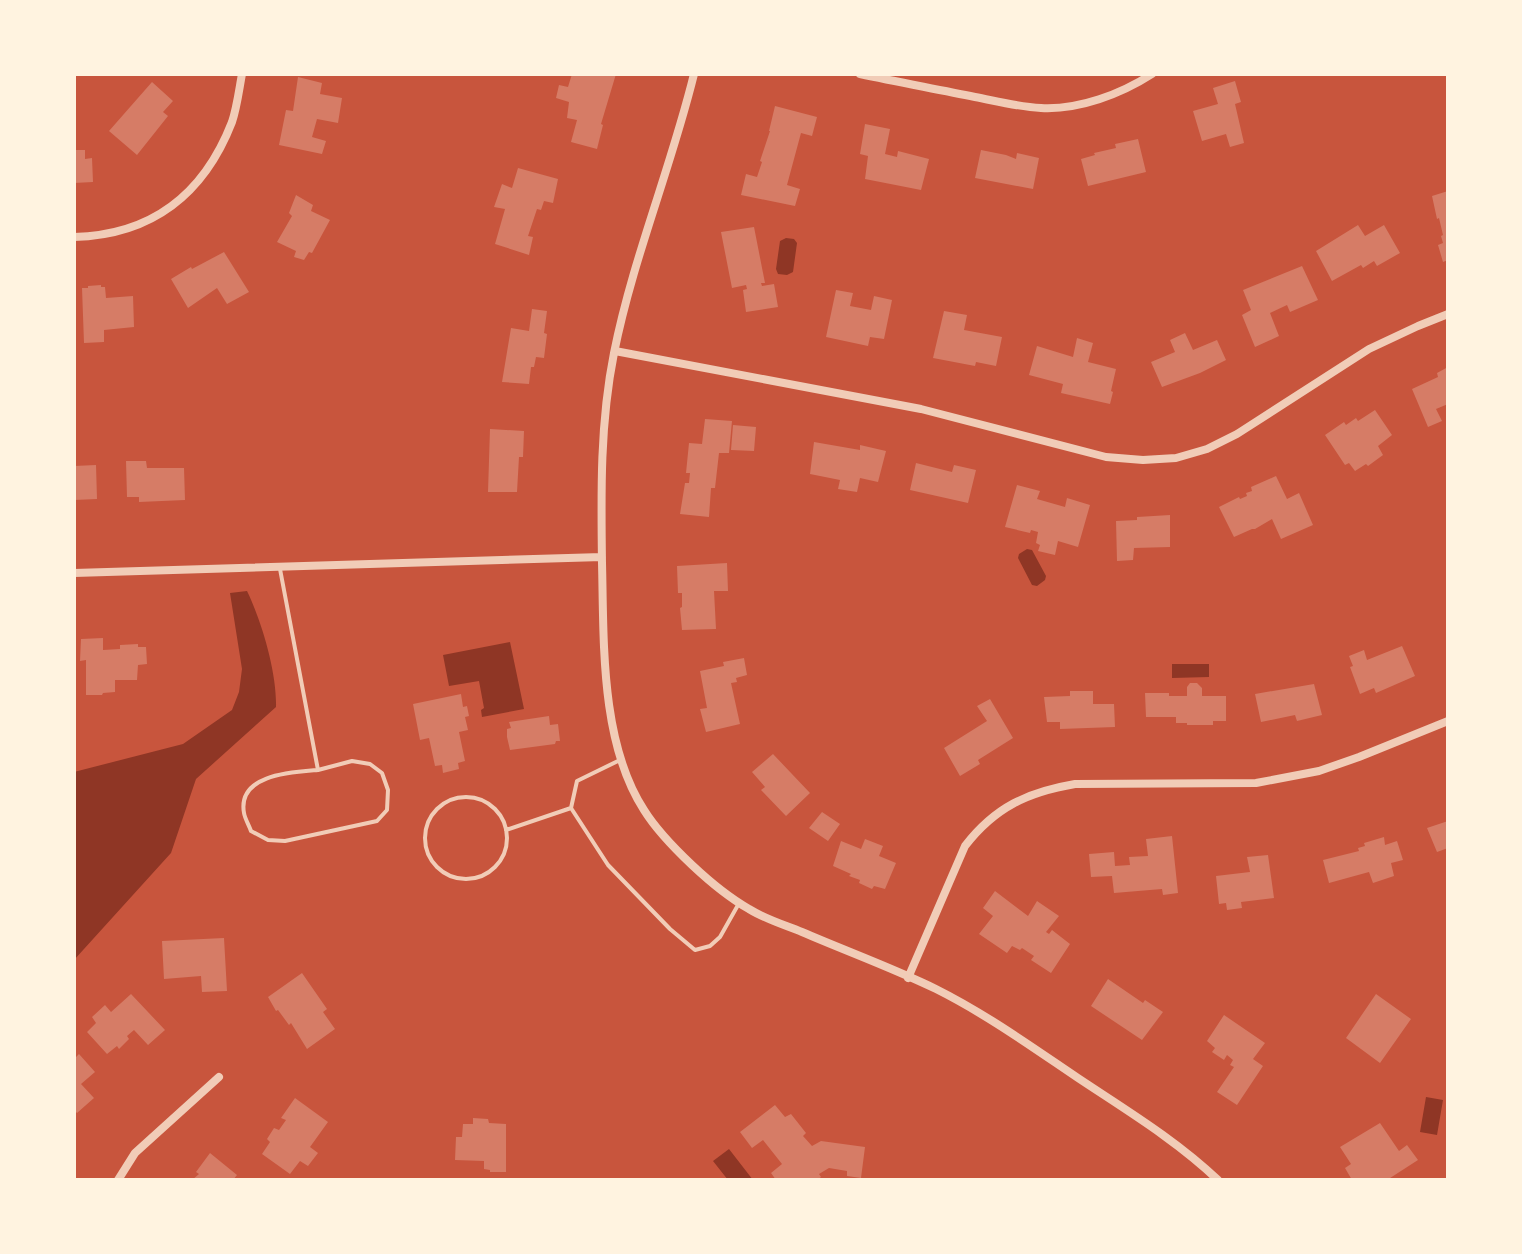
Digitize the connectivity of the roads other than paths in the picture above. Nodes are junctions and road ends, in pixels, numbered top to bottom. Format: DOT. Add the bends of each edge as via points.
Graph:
graph roads {
  1 [pos="242,74"];
  2 [pos="694,74"];
  3 [pos="860,74"];
  4 [pos="1152,74"];
  5 [pos="74,237"];
  6 [pos="1448,314"];
  7 [pos="615,351"];
  8 [pos="602,557"];
  9 [pos="280,567"];
  10 [pos="74,573"];
  11 [pos="1448,721"];
  12 [pos="622,759"];
  13 [pos="318,770"];
  14 [pos="571,808"];
  15 [pos="506,830"];
  16 [pos="739,902"];
  17 [pos="908,978"];
  18 [pos="219,1077"];
  19 [pos="118,1180"];
  20 [pos="1218,1180"];
  1 -- 5 [label="street" via="233,119 215,160 197,184 153,218 124,230"];
  2 -- 7 [label="street"];
  3 -- 4 [label="street" via="1043,108 1095,100"];
  6 -- 7 [label="street" via="1369,349 1207,449 1143,460 1106,457 921,409"];
  7 -- 8 [label="street" via="602,448"];
  8 -- 9 [label="street"];
  8 -- 12 [label="street" via="604,661"];
  9 -- 10 [label="street"];
  9 -- 13 [label="lane"];
  11 -- 17 [label="street" via="1319,771 1256,783 1075,784 1026,796 1000,811 965,846"];
  12 -- 14 [label="lane" via="577,781"];
  12 -- 16 [label="street" via="642,809 669,844"];
  13 -- 13 [label="lane" via="271,776 252,785 244,811 251,831 285,841 377,821 387,810 382,773 370,764 352,761"];
  14 -- 15 [label="lane"];
  14 -- 16 [label="lane" via="608,865 695,950 720,937"];
  15 -- 15 [label="lane" via="493,807 468,797 454,799 432,815 425,841 428,854 446,874 472,879 495,867 503,856"];
  16 -- 17 [label="street"];
  17 -- 20 [label="street" via="979,1013 1041,1053 1159,1132"];
  18 -- 19 [label="street" via="135,1153"];
}
